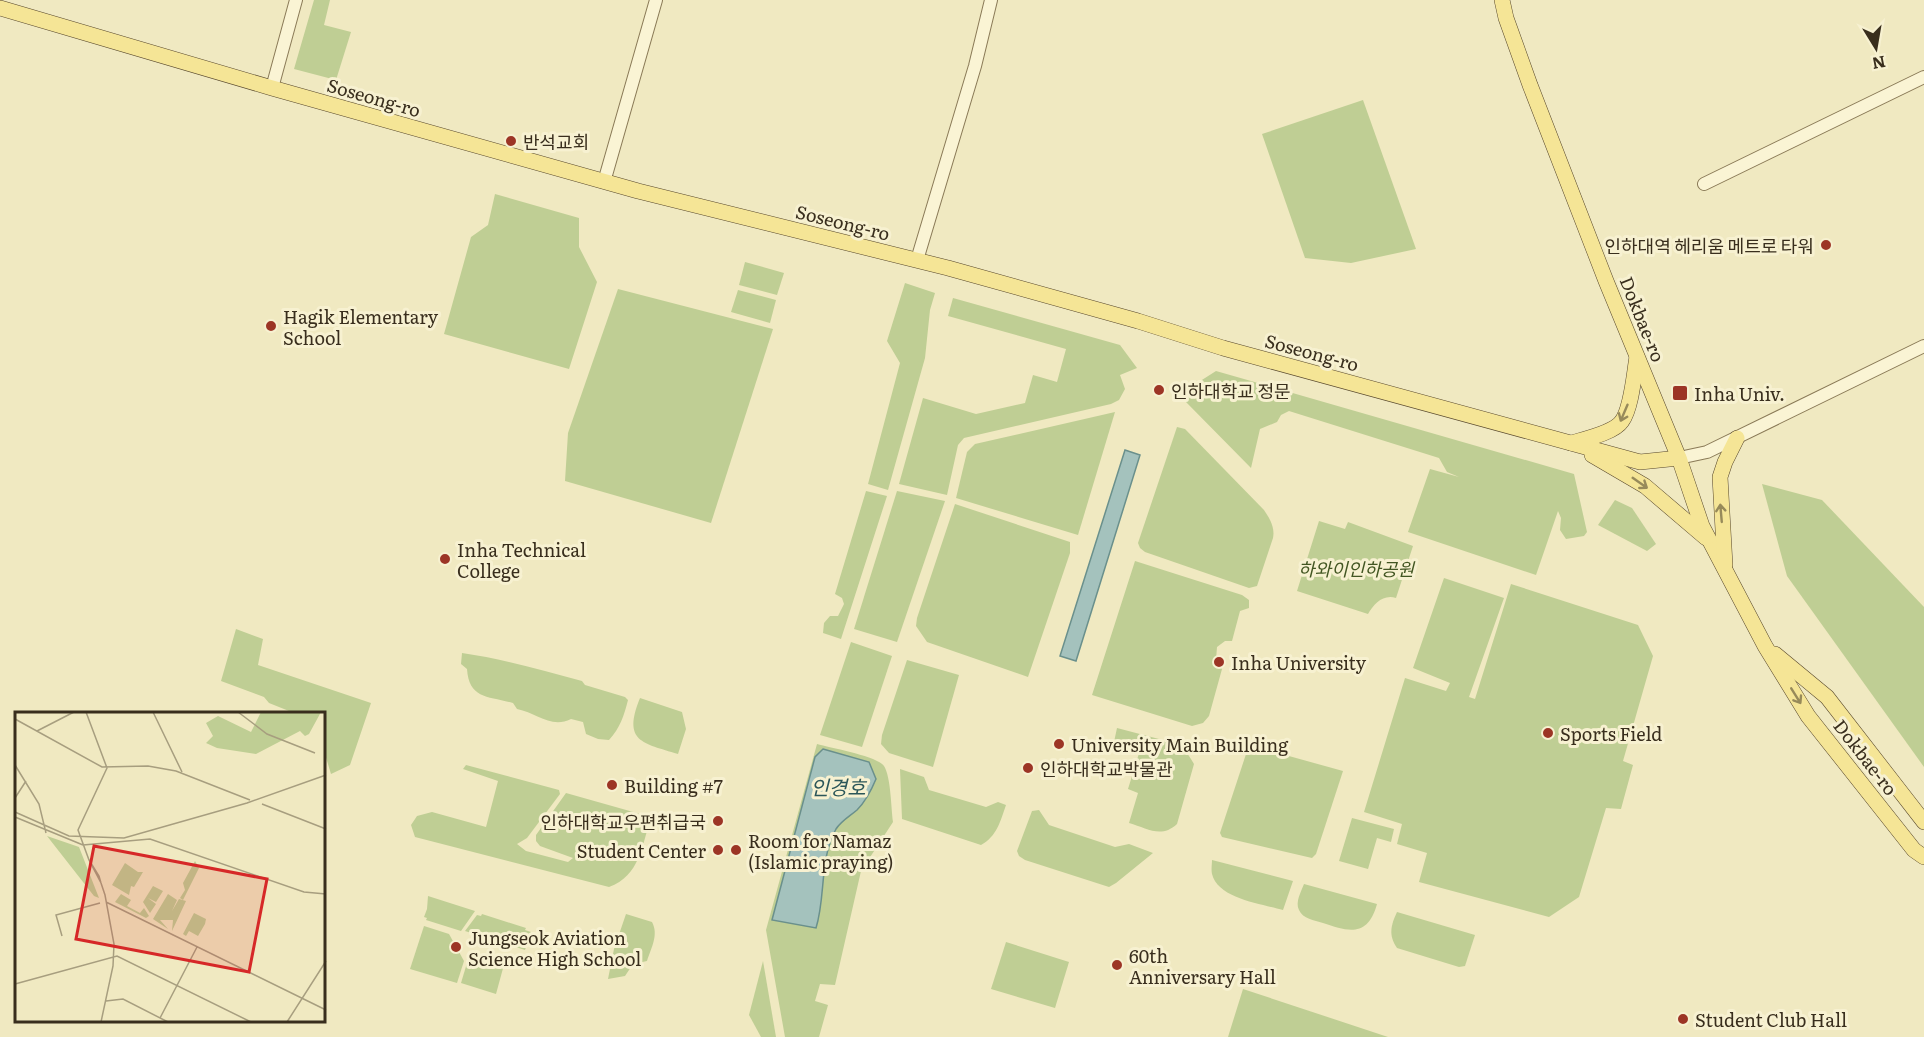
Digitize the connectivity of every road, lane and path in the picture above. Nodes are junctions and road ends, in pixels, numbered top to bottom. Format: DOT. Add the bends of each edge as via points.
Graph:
graph roads {
  1 [pos="296,0"];
  2 [pos="656,0"];
  3 [pos="991,0"];
  4 [pos="1502,0"];
  5 [pos="0,8"];
  6 [pos="1924,77"];
  7 [pos="272,88"];
  8 [pos="604,182"];
  9 [pos="1704,184"];
  10 [pos="916,260"];
  11 [pos="1924,346"];
  12 [pos="1637,357"];
  13 [pos="1737,438"];
  14 [pos="1571,443"];
  15 [pos="1679,458"];
  16 [pos="1710,541"];
  17 [pos="1725,571"];
  18 [pos="1765,646"];
  19 [pos="1924,822"];
  20 [pos="1924,857"];
  1 -- 7 [label="street"];
  2 -- 8 [label="street"];
  3 -- 10 [label="street"];
  4 -- 12 [label="main road, Dokbae-ro" via="1530,85"];
  5 -- 7 [label="main road, Soseong-ro"];
  6 -- 9 [label="street"];
  7 -- 8 [label="main road, Soseong-ro"];
  8 -- 10 [label="main road, Soseong-ro"];
  10 -- 14 [label="main road, Soseong-ro"];
  11 -- 13 [label="street"];
  12 -- 14 [label="main road, one-way" via="1623,420 1601,434"];
  12 -- 15 [label="main road, Dokbae-ro"];
  13 -- 15 [label="street" via="1707,452"];
  17 -- 13 [label="main road, one-way" via="1720,477"];
  14 -- 15 [label="main road, Soseong-ro" via="1640,462"];
  14 -- 16 [label="main road, one-way" via="1645,486"];
  15 -- 16 [label="main road, Dokbae-ro"];
  16 -- 17 [label="main road, Dokbae-ro"];
  17 -- 18 [label="main road, Dokbae-ro"];
  18 -- 19 [label="main road, Dokbae-ro" via="1827,697"];
  18 -- 20 [label="main road, Dokbae-ro, one-way" via="1808,716 1914,850"];
}
